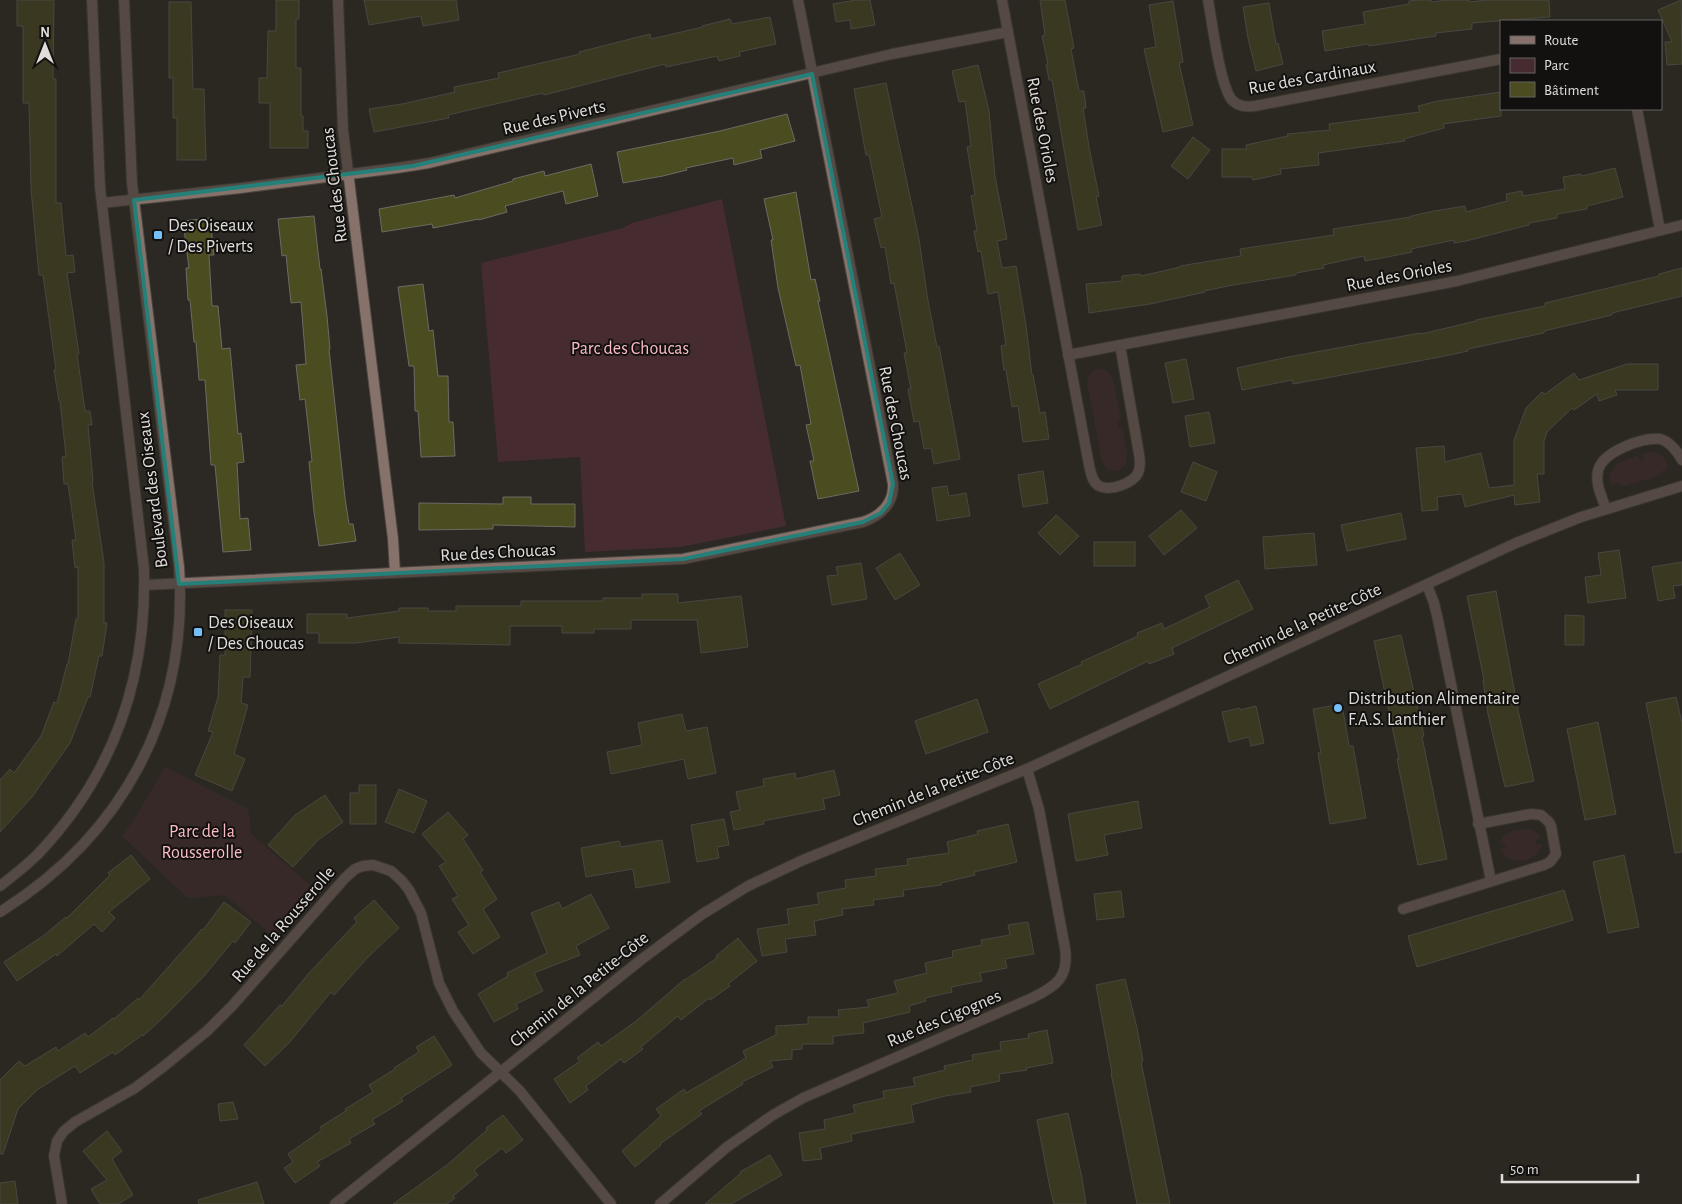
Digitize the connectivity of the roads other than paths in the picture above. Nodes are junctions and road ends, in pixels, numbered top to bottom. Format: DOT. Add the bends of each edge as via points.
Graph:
graph roads {
  1 [pos="92,0"];
  2 [pos="124,0"];
  3 [pos="338,0"];
  4 [pos="798,0"];
  5 [pos="1002,0"];
  6 [pos="1208,0"];
  7 [pos="1008,32"];
  8 [pos="1500,59"];
  9 [pos="812,74"];
  10 [pos="1637,110"];
  11 [pos="348,174"];
  12 [pos="134,200"];
  13 [pos="102,203"];
  14 [pos="1682,224"];
  15 [pos="1660,230"];
  16 [pos="1120,345"];
  17 [pos="1068,355"];
  18 [pos="1682,460"];
  19 [pos="1682,486"];
  20 [pos="1606,509"];
  21 [pos="395,573"];
  22 [pos="179,584"];
  23 [pos="145,585"];
  24 [pos="1426,585"];
  25 [pos="1027,768"];
  26 [pos="1478,824"];
  27 [pos="1491,881"];
  28 [pos="0,886"];
  29 [pos="1403,909"];
  30 [pos="0,912"];
  31 [pos="501,1072"];
  32 [pos="62,1204"];
  33 [pos="335,1204"];
  34 [pos="611,1204"];
  35 [pos="660,1204"];
  1 -- 13 [label="street, Boulevard des Oiseaux"];
  2 -- 12 [label="street, Boulevard des Oiseaux"];
  3 -- 11 [label="street, Rue des Choucas"];
  4 -- 9 [label="street, Rue des Choucas"];
  5 -- 7 [label="street, Rue des Orioles"];
  6 -- 8 [label="street, Rue des Cardinaux" via="1226,89 1234,102 1243,106"];
  7 -- 9 [label="street, Rue des Piverts" via="902,52"];
  7 -- 17 [label="street, Rue des Orioles"];
  9 -- 11 [label="street, Rue des Piverts" via="429,163"];
  9 -- 21 [label="street, Rue des Choucas" via="892,484 892,496 885,508 863,522 683,559"];
  10 -- 15 [label="street"];
  11 -- 12 [label="street, Rue des Piverts"];
  11 -- 21 [label="street, Rue des Choucas"];
  12 -- 13 [label="street, Rue des Piverts"];
  12 -- 22 [label="street, Boulevard des Oiseaux"];
  13 -- 23 [label="street, Boulevard des Oiseaux"];
  14 -- 15 [label="street, Rue des Orioles"];
  15 -- 16 [label="street, Rue des Orioles" via="1448,283"];
  16 -- 17 [label="street, Rue des Orioles"];
  16 -- 17 [label="street, Rue des Orioles" via="1140,468 1134,478 1110,488 1100,486 1091,474"];
  18 -- 20 [label="street" via="1668,443 1660,439 1629,445 1608,456 1597,475"];
  19 -- 20 [label="street, Chemin de la Petite-Côte"];
  20 -- 24 [label="street, Chemin de la Petite-Côte" via="1516,543"];
  21 -- 22 [label="street, Rue des Choucas"];
  22 -- 23 [label="street, Rue des Choucas"];
  22 -- 30 [label="street, Boulevard des Oiseaux" via="178,640 171,680 155,734 134,776 100,825 79,848 43,882"];
  23 -- 28 [label="street, Boulevard des Oiseaux" via="136,675 111,745 94,780 67,820 36,855"];
  24 -- 25 [label="street, Chemin de la Petite-Côte"];
  24 -- 26 [label="street" via="1438,620"];
  25 -- 31 [label="street, Chemin de la Petite-Côte" via="803,860 740,891 642,959"];
  25 -- 35 [label="street, Rue des Cigognes" via="1039,809 1064,942 1066,962 1061,978 1032,998 846,1078 787,1107 727,1147"];
  26 -- 27 [label="street"];
  26 -- 27 [label="street" via="1536,814 1549,822 1553,832 1556,854 1550,862"];
  27 -- 29 [label="street"];
  31 -- 32 [label="street, Rue de la Rousserolle" via="481,1053 448,1002 439,983 424,920 409,890 391,871 379,866 363,866 344,878 233,1005 207,1030 135,1088 64,1130 57,1141 54,1156"];
  31 -- 33 [label="street, Chemin de la Petite-Côte"];
  31 -- 34 [label="street, Rue de la Rousserolle"];
}
